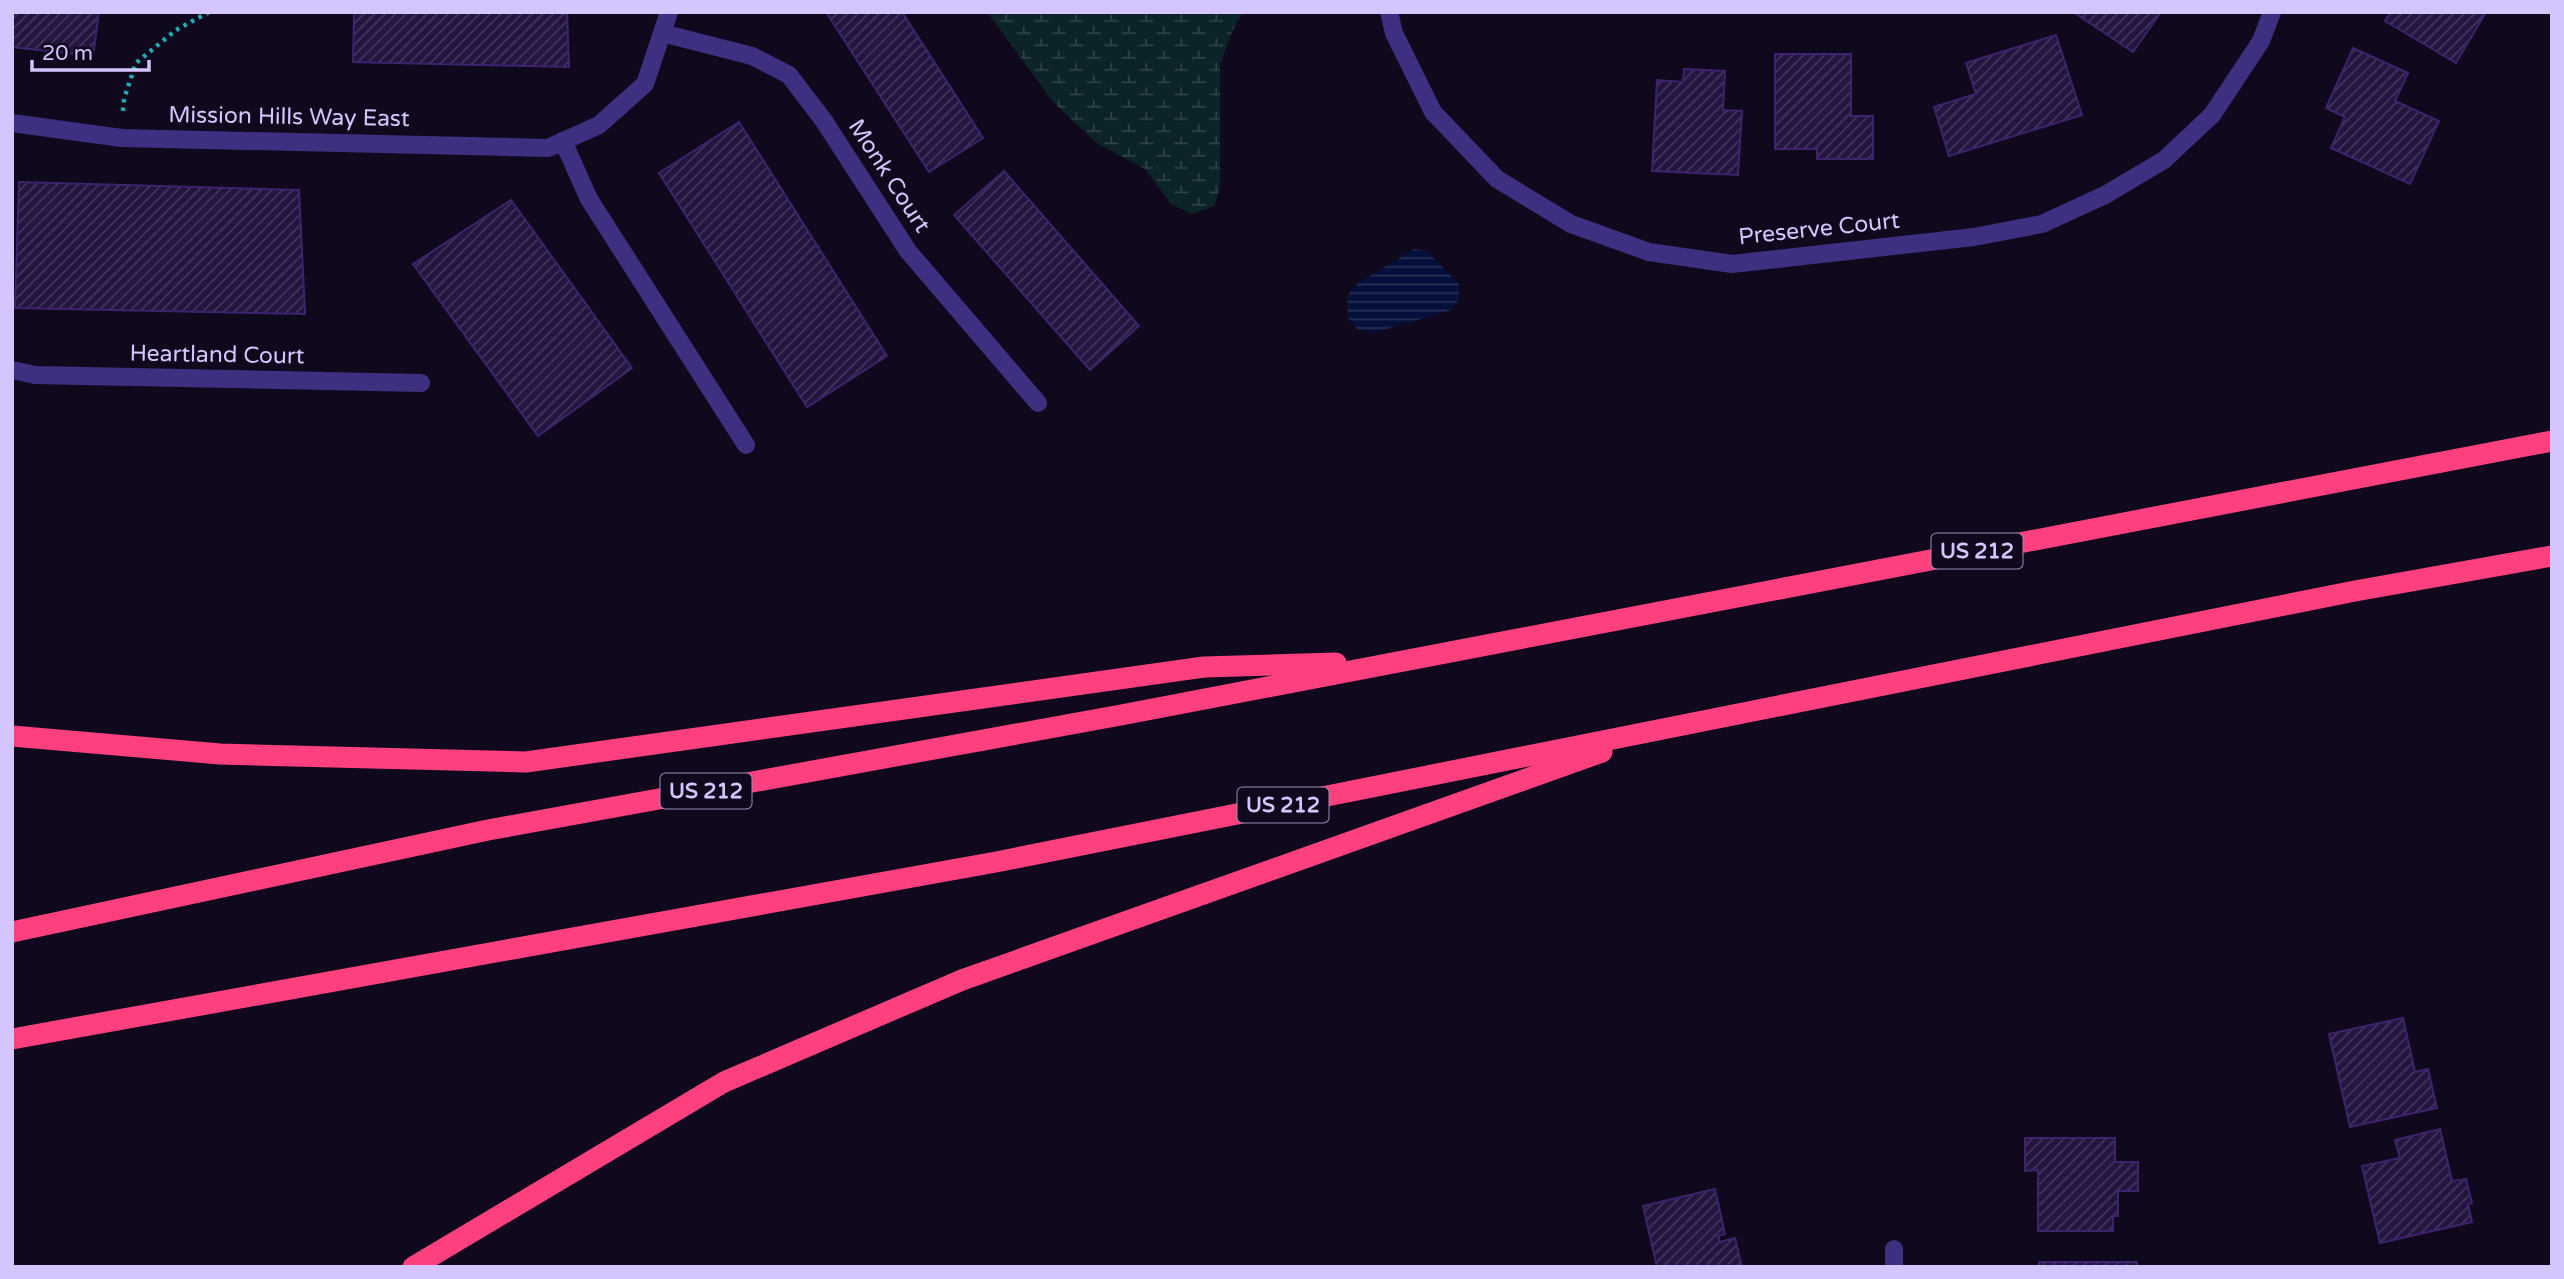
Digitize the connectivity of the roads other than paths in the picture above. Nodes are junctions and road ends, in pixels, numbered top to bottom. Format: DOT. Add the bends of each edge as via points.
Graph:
graph roads {
  1 [pos="669,12"];
  2 [pos="1389,12"];
  3 [pos="2272,12"];
  4 [pos="662,33"];
  5 [pos="12,123"];
  6 [pos="564,141"];
  7 [pos="12,370"];
  8 [pos="421,383"];
  9 [pos="1038,403"];
  10 [pos="2552,441"];
  11 [pos="746,445"];
  12 [pos="2552,556"];
  13 [pos="1402,661"];
  14 [pos="1671,728"];
  15 [pos="12,736"];
  16 [pos="12,932"];
  17 [pos="12,1039"];
  18 [pos="413,1267"];
  1 -- 4 [label="street, Mission Hills Way East"];
  2 -- 3 [label="street, Preserve Court" via="1394,33 1433,112 1497,179 1584,229 1649,252 1732,264 1988,234 2042,224 2105,195 2164,160 2211,115 2260,41"];
  4 -- 6 [label="street, Mission Hills Way East" via="645,84 599,125"];
  4 -- 9 [label="street, Monk Court" via="752,56 789,75 908,251"];
  5 -- 6 [label="street, Mission Hills Way East" via="122,138 548,148"];
  6 -- 11 [label="street" via="589,199"];
  7 -- 8 [label="street, Heartland Court" via="35,375"];
  10 -- 13 [label="highway, US 212"];
  12 -- 14 [label="highway, US 212"];
  13 -- 15 [label="highway" via="1204,667 526,762 220,754"];
  13 -- 16 [label="highway, US 212" via="488,830"];
  14 -- 17 [label="highway, US 212" via="996,862"];
  14 -- 18 [label="highway" via="937,990 724,1082"];
}
